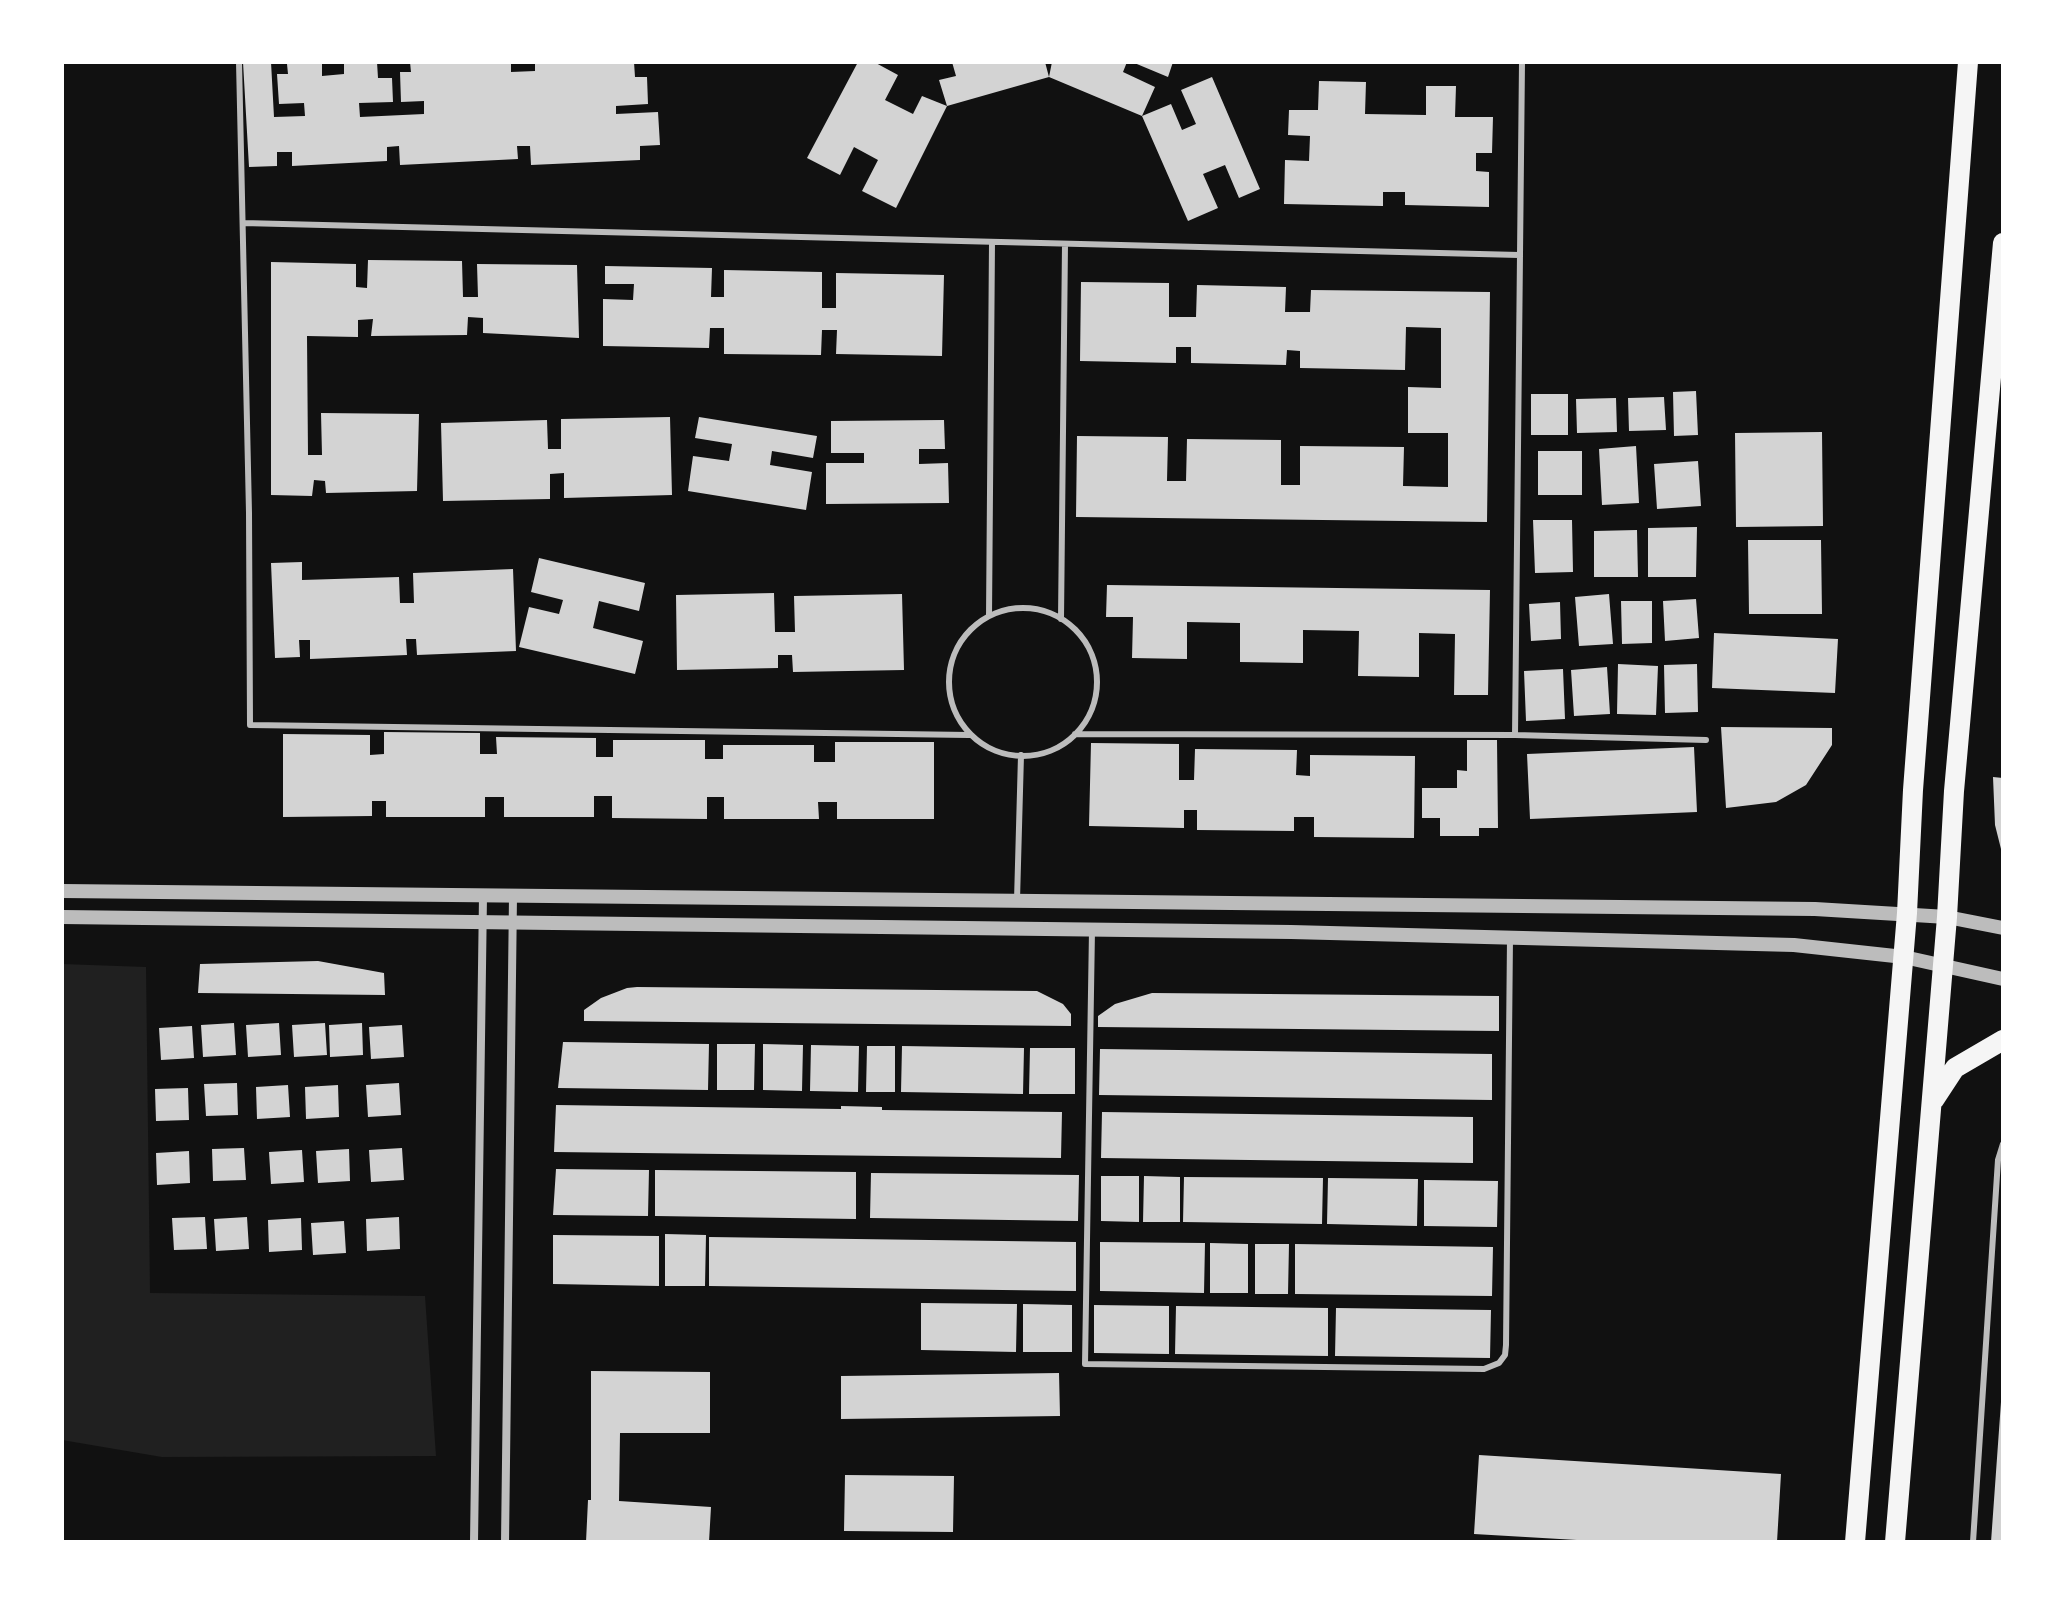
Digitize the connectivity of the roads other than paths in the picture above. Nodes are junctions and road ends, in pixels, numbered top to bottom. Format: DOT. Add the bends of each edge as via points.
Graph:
graph roads {
  1 [pos="239,62"];
  2 [pos="1522,62"];
  3 [pos="1968,62"];
  4 [pos="243,223"];
  5 [pos="992,242"];
  6 [pos="2003,243"];
  7 [pos="1065,244"];
  8 [pos="1519,255"];
  9 [pos="989,616"];
  10 [pos="1061,619"];
  11 [pos="1075,734"];
  12 [pos="969,735"];
  13 [pos="1515,735"];
  14 [pos="1706,740"];
  15 [pos="1021,755"];
  16 [pos="62,891"];
  17 [pos="483,896"];
  18 [pos="513,896"];
  19 [pos="1017,901"];
  20 [pos="1907,913"];
  21 [pos="62,917"];
  22 [pos="1947,917"];
  23 [pos="482,922"];
  24 [pos="513,923"];
  25 [pos="2003,928"];
  26 [pos="1092,930"];
  27 [pos="1510,938"];
  28 [pos="1904,957"];
  29 [pos="1944,964"];
  30 [pos="2003,979"];
  31 [pos="2003,1040"];
  32 [pos="1932,1103"];
  33 [pos="2003,1144"];
  34 [pos="474,1542"];
  35 [pos="505,1542"];
  36 [pos="1855,1542"];
  37 [pos="1895,1542"];
  38 [pos="1973,1542"];
  1 -- 4 [label="lane"];
  2 -- 8 [label="lane"];
  3 -- 20 [label="main road"];
  4 -- 5 [label="lane"];
  4 -- 12 [label="lane" via="250,725"];
  5 -- 7 [label="lane"];
  5 -- 9 [label="lane"];
  6 -- 22 [label="main road"];
  7 -- 8 [label="lane"];
  7 -- 10 [label="lane"];
  8 -- 13 [label="lane"];
  9 -- 10 [label="lane" via="1013,608"];
  9 -- 12 [label="lane" via="966,633 949,668 950,706"];
  10 -- 11 [label="lane" via="1079,633 1098,678 1095,708"];
  11 -- 13 [label="lane"];
  11 -- 15 [label="lane" via="1050,749"];
  12 -- 15 [label="lane" via="985,747"];
  13 -- 14 [label="lane"];
  15 -- 19 [label="lane"];
  16 -- 17 [label="street"];
  17 -- 18 [label="street"];
  17 -- 23 [label="street"];
  18 -- 19 [label="street"];
  18 -- 24 [label="street"];
  19 -- 20 [label="street"];
  20 -- 22 [label="street"];
  20 -- 28 [label="main road"];
  21 -- 23 [label="street"];
  22 -- 25 [label="street"];
  22 -- 29 [label="main road"];
  23 -- 24 [label="street"];
  23 -- 34 [label="street"];
  24 -- 26 [label="street"];
  24 -- 35 [label="street"];
  26 -- 27 [label="street"];
  26 -- 27 [label="lane" via="1085,1364 1484,1369 1499,1363 1506,1345"];
  27 -- 28 [label="street" via="1794,945"];
  28 -- 29 [label="street"];
  28 -- 36 [label="main road"];
  29 -- 30 [label="street"];
  29 -- 32 [label="main road"];
  31 -- 32 [label="main road" via="1955,1068"];
  32 -- 37 [label="main road"];
  33 -- 38 [label="lane"];
}
